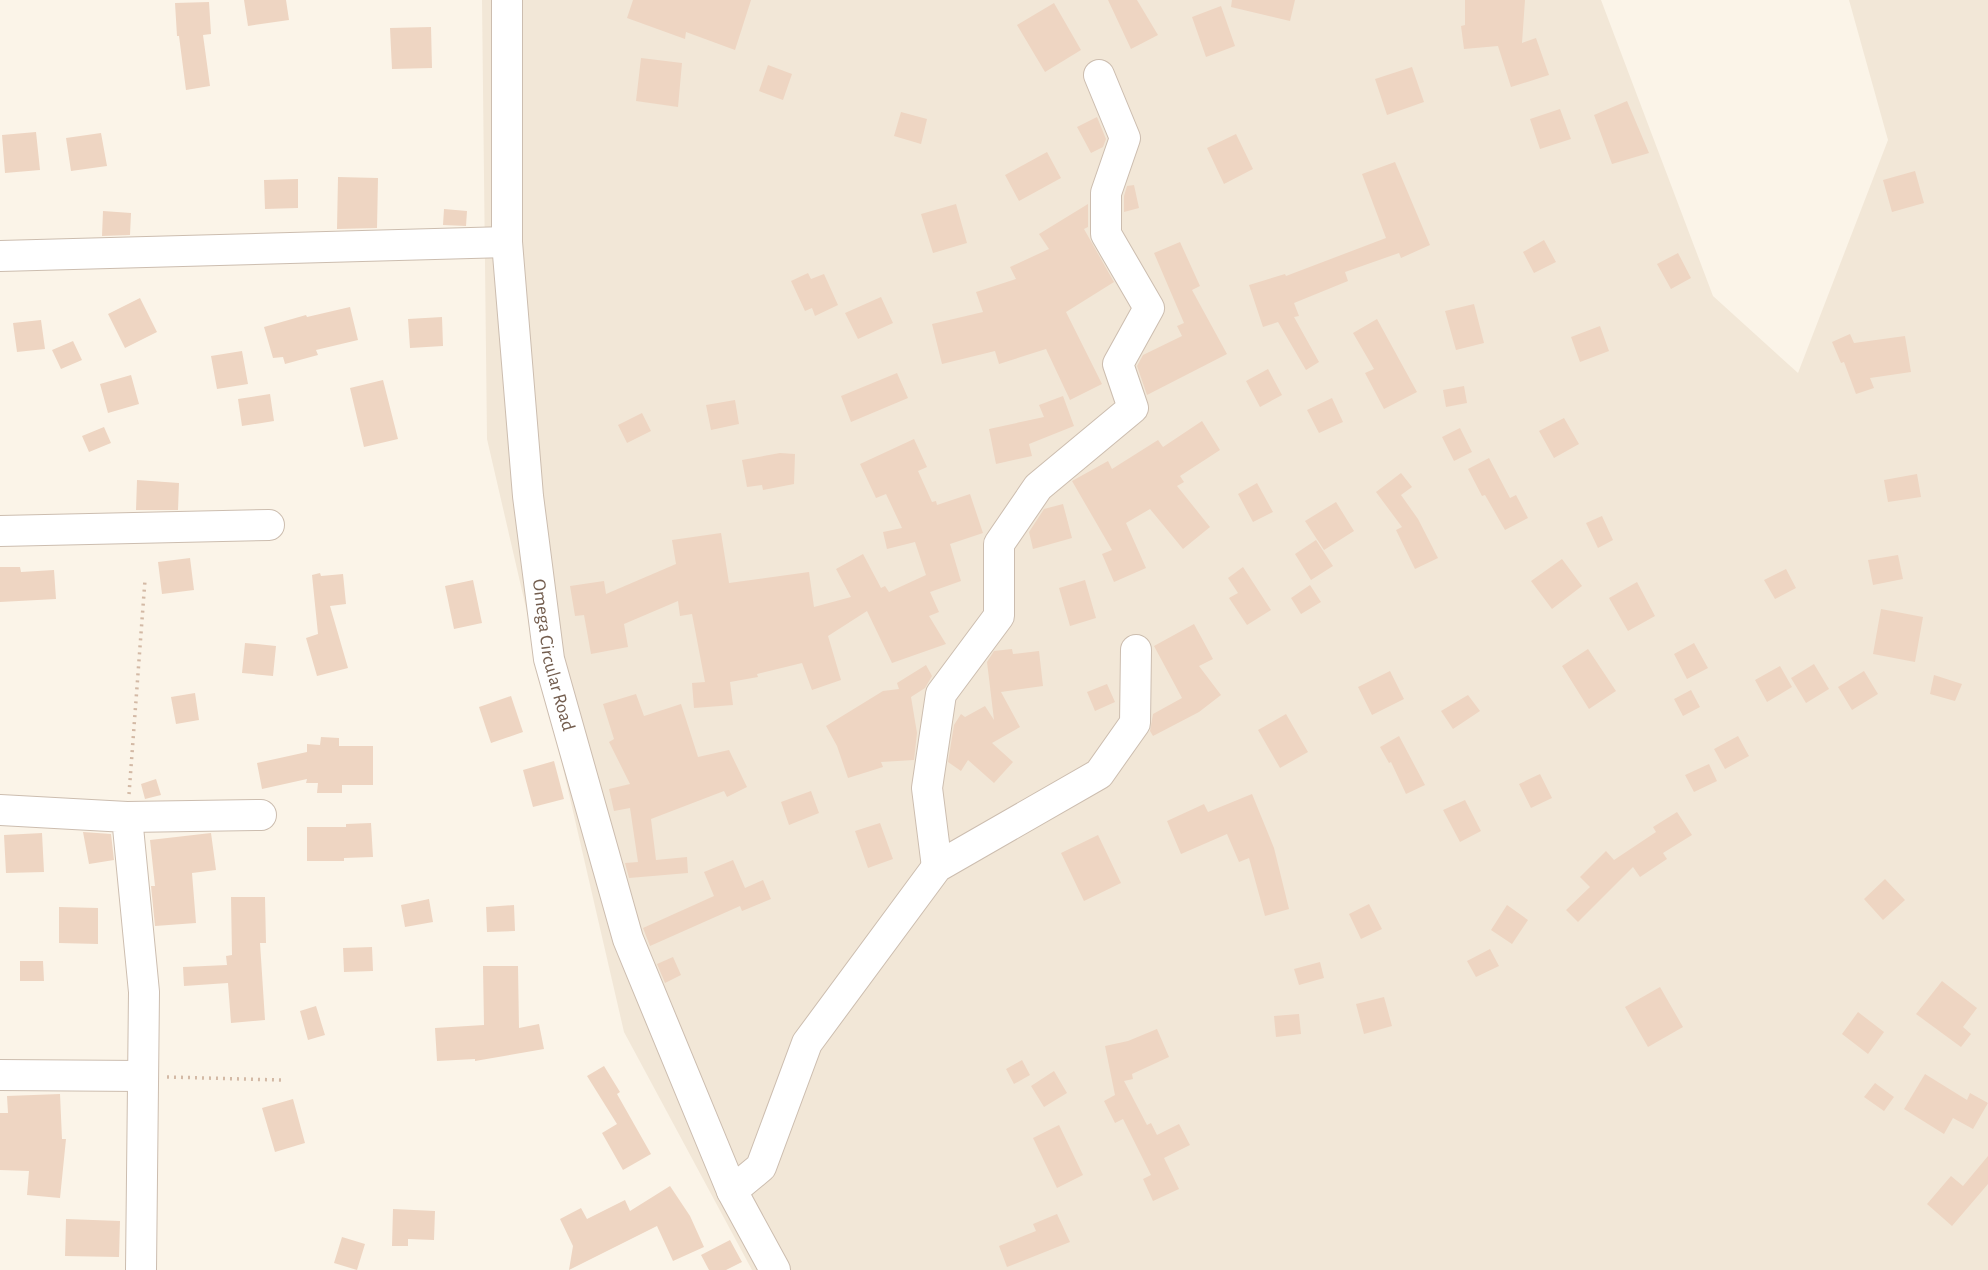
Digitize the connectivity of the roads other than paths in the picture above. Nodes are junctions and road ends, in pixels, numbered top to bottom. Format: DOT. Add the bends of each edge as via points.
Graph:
graph roads {
  1 [pos="507,0"];
  2 [pos="1099,75"];
  3 [pos="507,242"];
  4 [pos="0,256"];
  5 [pos="269,525"];
  6 [pos="0,531"];
  7 [pos="1136,650"];
  8 [pos="0,810"];
  9 [pos="261,815"];
  10 [pos="127,817"];
  11 [pos="937,867"];
  12 [pos="0,1075"];
  13 [pos="144,1076"];
  14 [pos="732,1191"];
  15 [pos="141,1270"];
  16 [pos="775,1270"];
  1 -- 3 [label="street, Omega Circular Road"];
  2 -- 11 [label="street" via="1125,138 1107,192 1106,234 1149,309 1118,364 1133,408 1038,487 999,544 999,616 941,694 928,788"];
  3 -- 4 [label="street"];
  3 -- 14 [label="street, Omega Circular Road" via="527,496 549,659 628,939"];
  5 -- 6 [label="street"];
  7 -- 11 [label="street" via="1135,723 1099,774"];
  8 -- 10 [label="street"];
  9 -- 10 [label="street"];
  10 -- 13 [label="street" via="145,992"];
  11 -- 14 [label="street" via="807,1043 761,1167"];
  12 -- 13 [label="street"];
  13 -- 15 [label="street"];
  14 -- 16 [label="street, Omega Circular Road"];
}
